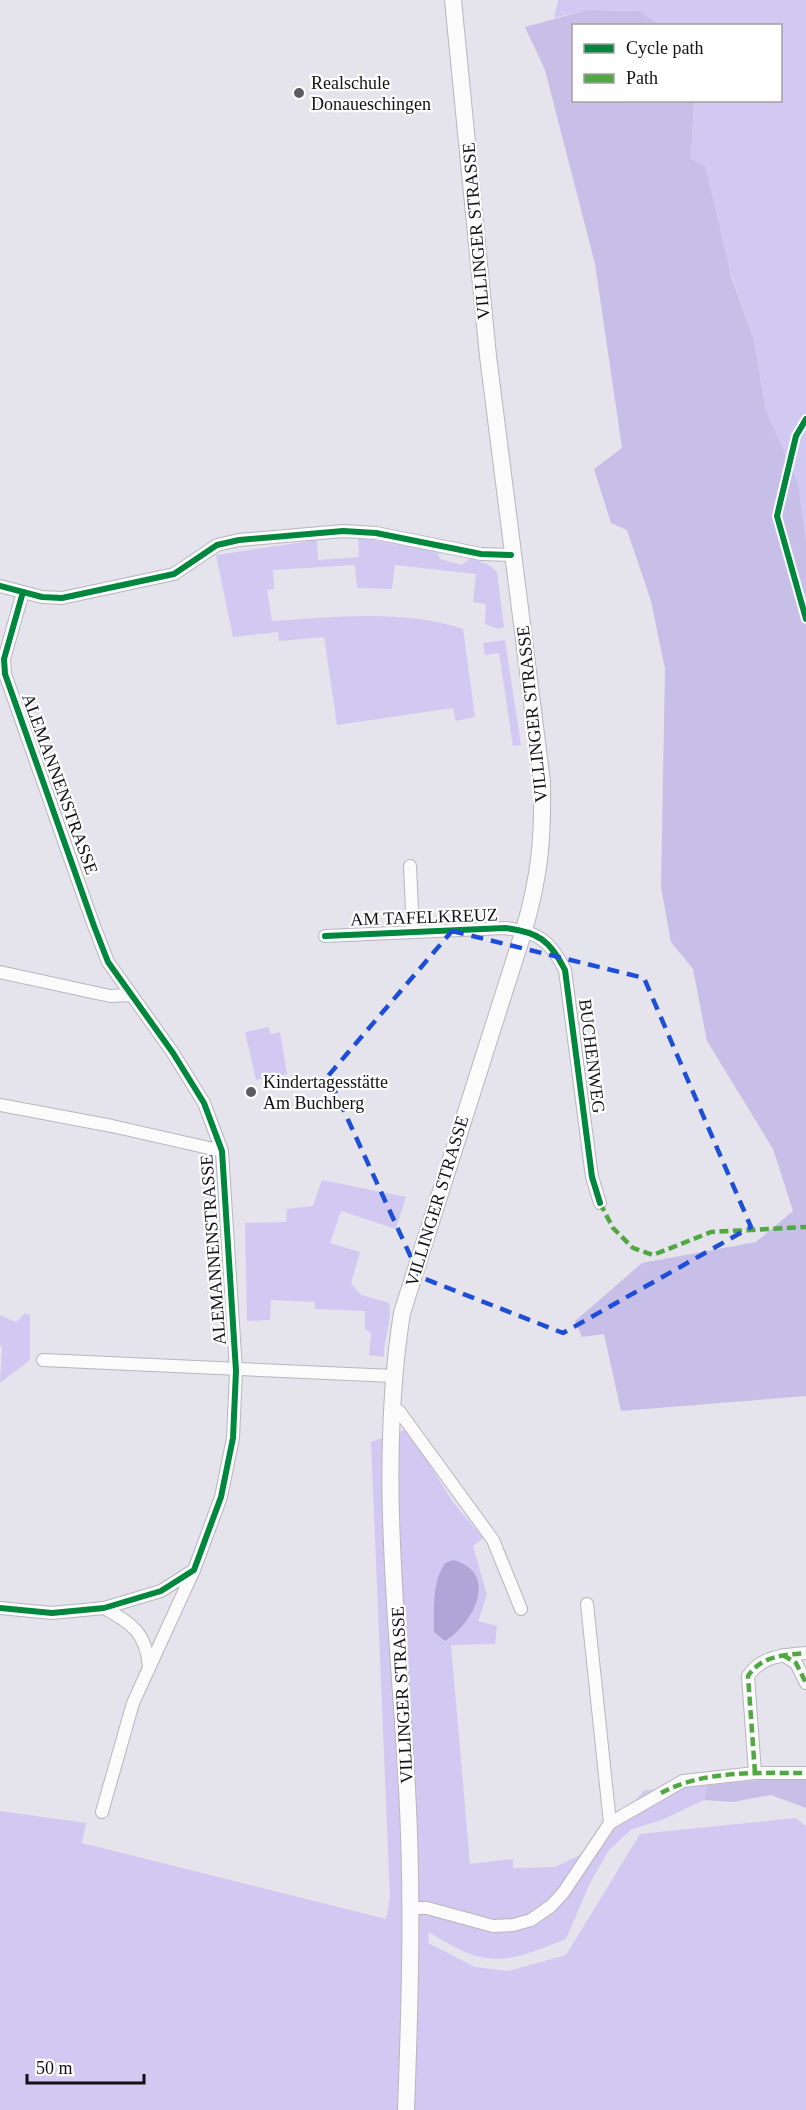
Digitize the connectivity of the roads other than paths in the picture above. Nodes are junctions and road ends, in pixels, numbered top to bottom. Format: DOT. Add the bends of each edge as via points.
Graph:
graph roads {
  1 [pos="453,0"];
  2 [pos="512,555"];
  3 [pos="0,585"];
  4 [pos="23,592"];
  5 [pos="411,866"];
  6 [pos="525,930"];
  7 [pos="412,932"];
  8 [pos="325,936"];
  9 [pos="6,973"];
  10 [pos="131,995"];
  11 [pos="0,1105"];
  12 [pos="222,1151"];
  13 [pos="600,1203"];
  14 [pos="43,1360"];
  15 [pos="236,1371"];
  16 [pos="393,1376"];
  17 [pos="391,1410"];
  18 [pos="194,1570"];
  19 [pos="587,1604"];
  20 [pos="0,1608"];
  21 [pos="104,1608"];
  22 [pos="521,1609"];
  23 [pos="806,1653"];
  24 [pos="783,1655"];
  25 [pos="149,1667"];
  26 [pos="806,1683"];
  27 [pos="755,1773"];
  28 [pos="806,1773"];
  29 [pos="102,1812"];
  30 [pos="610,1823"];
  31 [pos="410,1908"];
  32 [pos="406,2110"];
  1 -- 2 [label="main road, VILLINGER STRASSE"];
  2 -- 4 [label="street" via="481,554 376,533 343,531 217,545 174,574 62,598"];
  2 -- 6 [label="main road, VILLINGER STRASSE" via="542,782 543,839"];
  3 -- 4 [label="street"];
  4 -- 10 [label="street, ALEMANNENSTRASSE" via="4,659 5,674 108,962"];
  5 -- 7 [label="street, AM TAFELKREUZ"];
  6 -- 7 [label="street, AM TAFELKREUZ"];
  6 -- 13 [label="street, BUCHENWEG" via="546,940 565,970 592,1177"];
  6 -- 16 [label="main road, VILLINGER STRASSE" via="402,1313"];
  7 -- 8 [label="street, AM TAFELKREUZ"];
  9 -- 10 [label="street" via="110,996"];
  10 -- 12 [label="street, ALEMANNENSTRASSE" via="204,1103"];
  11 -- 12 [label="street"];
  12 -- 15 [label="street, ALEMANNENSTRASSE"];
  14 -- 15 [label="street"];
  15 -- 16 [label="street, ALEMANNENSTRASSE"];
  15 -- 18 [label="street, ALEMANNENSTRASSE" via="233,1438 221,1497"];
  16 -- 17 [label="main road, VILLINGER STRASSE"];
  17 -- 22 [label="street" via="399,1411 493,1540"];
  17 -- 31 [label="main road, VILLINGER STRASSE" via="393,1548"];
  18 -- 21 [label="street" via="161,1591"];
  18 -- 25 [label="street, ALEMANNENSTRASSE"];
  19 -- 30 [label="street"];
  20 -- 21 [label="street" via="52,1613"];
  21 -- 25 [label="street" via="127,1621 143,1638"];
  23 -- 24 [label="street"];
  24 -- 26 [label="street" via="796,1663"];
  24 -- 27 [label="street" via="763,1660 748,1676"];
  25 -- 29 [label="street, ALEMANNENSTRASSE" via="125,1726"];
  27 -- 28 [label="street"];
  27 -- 30 [label="street" via="682,1781"];
  30 -- 31 [label="street" via="563,1893 531,1920 493,1926 427,1908"];
  31 -- 32 [label="main road, VILLINGER STRASSE"];
}
